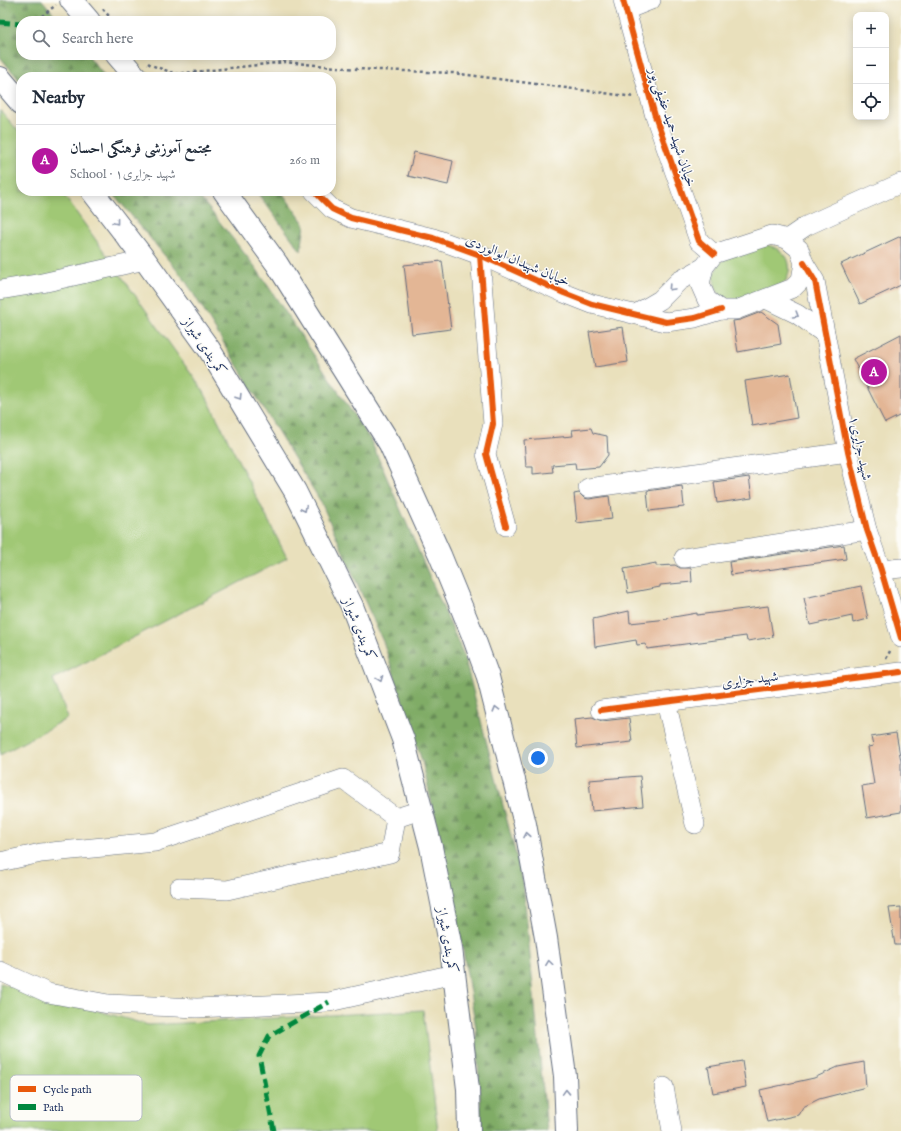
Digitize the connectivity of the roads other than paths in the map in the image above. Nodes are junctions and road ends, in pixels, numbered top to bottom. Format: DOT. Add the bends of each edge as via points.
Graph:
graph roads {
  1 [pos="651,0"];
  2 [pos="64,2"];
  3 [pos="625,5"];
  4 [pos="82,16"];
  5 [pos="126,60"];
  6 [pos="141,69"];
  7 [pos="0,78"];
  8 [pos="16,97"];
  9 [pos="901,183"];
  10 [pos="96,196"];
  11 [pos="228,196"];
  12 [pos="319,196"];
  13 [pos="787,239"];
  14 [pos="480,255"];
  15 [pos="145,260"];
  16 [pos="709,260"];
  17 [pos="804,263"];
  18 [pos="0,290"];
  19 [pos="766,299"];
  20 [pos="721,310"];
  21 [pos="636,314"];
  22 [pos="825,334"];
  23 [pos="848,452"];
  24 [pos="588,488"];
  25 [pos="506,526"];
  26 [pos="867,530"];
  27 [pos="684,558"];
  28 [pos="901,568"];
  29 [pos="881,570"];
  30 [pos="895,640"];
  31 [pos="901,672"];
  32 [pos="666,702"];
  33 [pos="601,710"];
  34 [pos="421,810"];
  35 [pos="396,818"];
  36 [pos="695,824"];
  37 [pos="0,862"];
  38 [pos="178,888"];
  39 [pos="0,971"];
  40 [pos="454,974"];
  41 [pos="664,1087"];
  42 [pos="469,1131"];
  43 [pos="567,1131"];
  44 [pos="672,1131"];
  1 -- 3 [label="street"];
  2 -- 4 [label="highway"];
  3 -- 16 [label="street, خیابان شهید حمید عفیفی پور" via="650,100 699,241"];
  5 -- 6 [label="highway"];
  7 -- 8 [label="highway"];
  9 -- 13 [label="street" via="806,226"];
  10 -- 15 [label="highway, کمربندی شیراز, one-way"];
  43 -- 11 [label="highway, one-way" via="565,1076 546,938 525,824 488,678 472,633 390,444 277,264"];
  12 -- 14 [label="street, خیابان شهیدان ابوالوردی" via="332,209 351,218 432,238"];
  13 -- 16 [label="street" via="772,235"];
  13 -- 17 [label="street, شهید جزایری۱" via="799,249"];
  14 -- 21 [label="street, خیابان شهیدان ابوالوردی" via="592,304"];
  14 -- 25 [label="street" via="494,424 486,454"];
  15 -- 18 [label="street" via="42,284"];
  15 -- 34 [label="highway, کمربندی شیراز, one-way" via="209,349 299,498 352,606 403,739"];
  16 -- 20 [label="street" via="700,284 706,300"];
  16 -- 21 [label="street, one-way" via="678,281 660,300"];
  17 -- 19 [label="street, خیابان شهیدان ابوالوردی" via="801,280 793,288"];
  17 -- 22 [label="street, شهید جزایری۱" via="815,281"];
  19 -- 20 [label="street, خیابان شهیدان ابوالوردی" via="736,310"];
  19 -- 22 [label="street, one-way" via="797,314"];
  20 -- 21 [label="street, خیابان شهیدان ابوالوردی" via="695,318 666,322"];
  22 -- 23 [label="street, شهید جزایری۱"];
  23 -- 24 [label="street"];
  23 -- 26 [label="street, شهید جزایری۱"];
  26 -- 27 [label="street"];
  26 -- 29 [label="street, شهید جزایری۱"];
  28 -- 29 [label="street"];
  29 -- 30 [label="street, شهید جزایری۱"];
  31 -- 32 [label="street, شهید جزایری"];
  32 -- 33 [label="street, شهید جزایری"];
  32 -- 36 [label="street"];
  34 -- 35 [label="street"];
  34 -- 40 [label="highway, کمربندی شیراز" via="450,940"];
  35 -- 37 [label="street" via="343,779 155,842 41,853"];
  35 -- 38 [label="street" via="390,853 227,890"];
  39 -- 40 [label="street" via="48,993 108,1004 198,1008 329,1002"];
  40 -- 42 [label="highway, کمربندی شیراز" via="468,1089"];
  41 -- 44 [label="street"];
}
